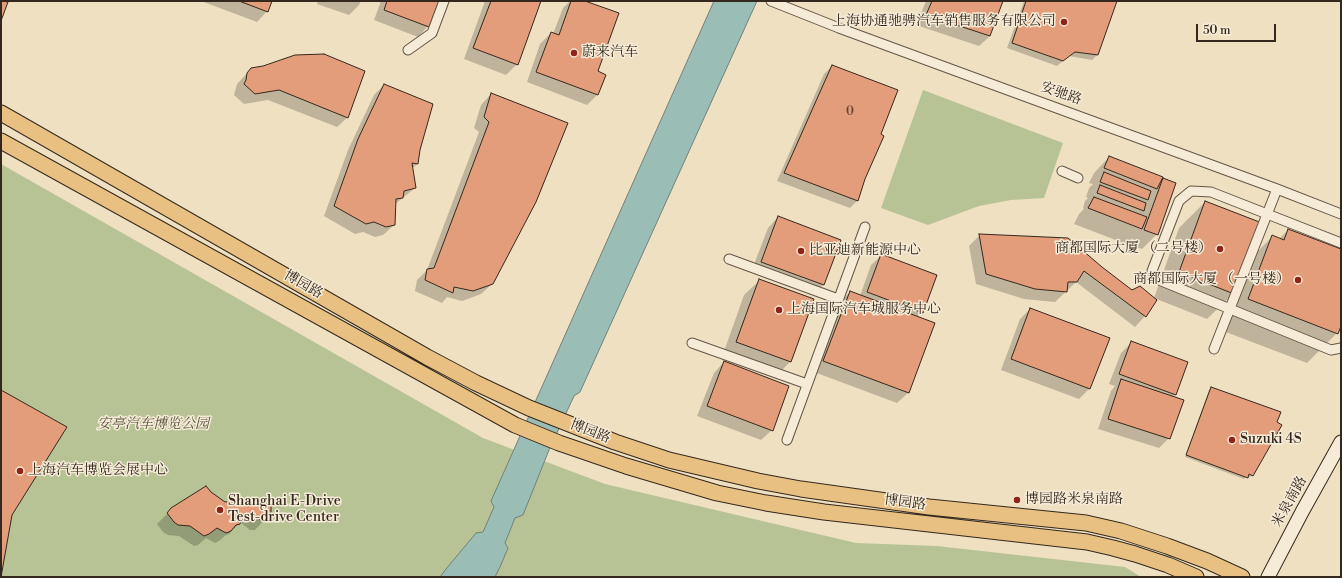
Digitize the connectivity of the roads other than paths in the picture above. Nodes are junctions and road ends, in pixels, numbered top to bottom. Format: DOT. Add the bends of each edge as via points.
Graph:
graph roads {
  1 [pos="444,1"];
  2 [pos="772,1"];
  3 [pos="408,50"];
  4 [pos="1,112"];
  5 [pos="1,141"];
  6 [pos="1062,171"];
  7 [pos="1078,178"];
  8 [pos="1277,189"];
  9 [pos="1267,214"];
  10 [pos="1341,214"];
  11 [pos="865,227"];
  12 [pos="1341,243"];
  13 [pos="729,258"];
  14 [pos="838,299"];
  15 [pos="1230,309"];
  16 [pos="692,343"];
  17 [pos="1341,348"];
  18 [pos="1214,349"];
  19 [pos="807,384"];
  20 [pos="787,440"];
  21 [pos="1341,442"];
  22 [pos="1196,577"];
  23 [pos="1242,577"];
  24 [pos="1268,577"];
  1 -- 3 [label="street" via="432,33"];
  2 -- 8 [label="street, 安驰路"];
  4 -- 23 [label="main road, 博园路" via="427,357 529,408 623,445 669,460 801,489 929,507 1086,523 1167,546"];
  5 -- 22 [label="main road, 博园路" via="515,425 559,444 717,493 824,512 1086,542 1135,554"];
  6 -- 7 [label="street"];
  8 -- 9 [label="street"];
  8 -- 10 [label="street, 安驰路"];
  9 -- 12 [label="street"];
  9 -- 15 [label="street"];
  9 -- 15 [label="street" via="1211,192 1191,191 1179,201 1152,271 1154,278"];
  11 -- 14 [label="street"];
  13 -- 14 [label="street"];
  14 -- 19 [label="street"];
  15 -- 17 [label="street" via="1331,350"];
  15 -- 18 [label="street"];
  16 -- 19 [label="street"];
  19 -- 20 [label="street"];
  21 -- 24 [label="main road, 米泉南路"];
}
